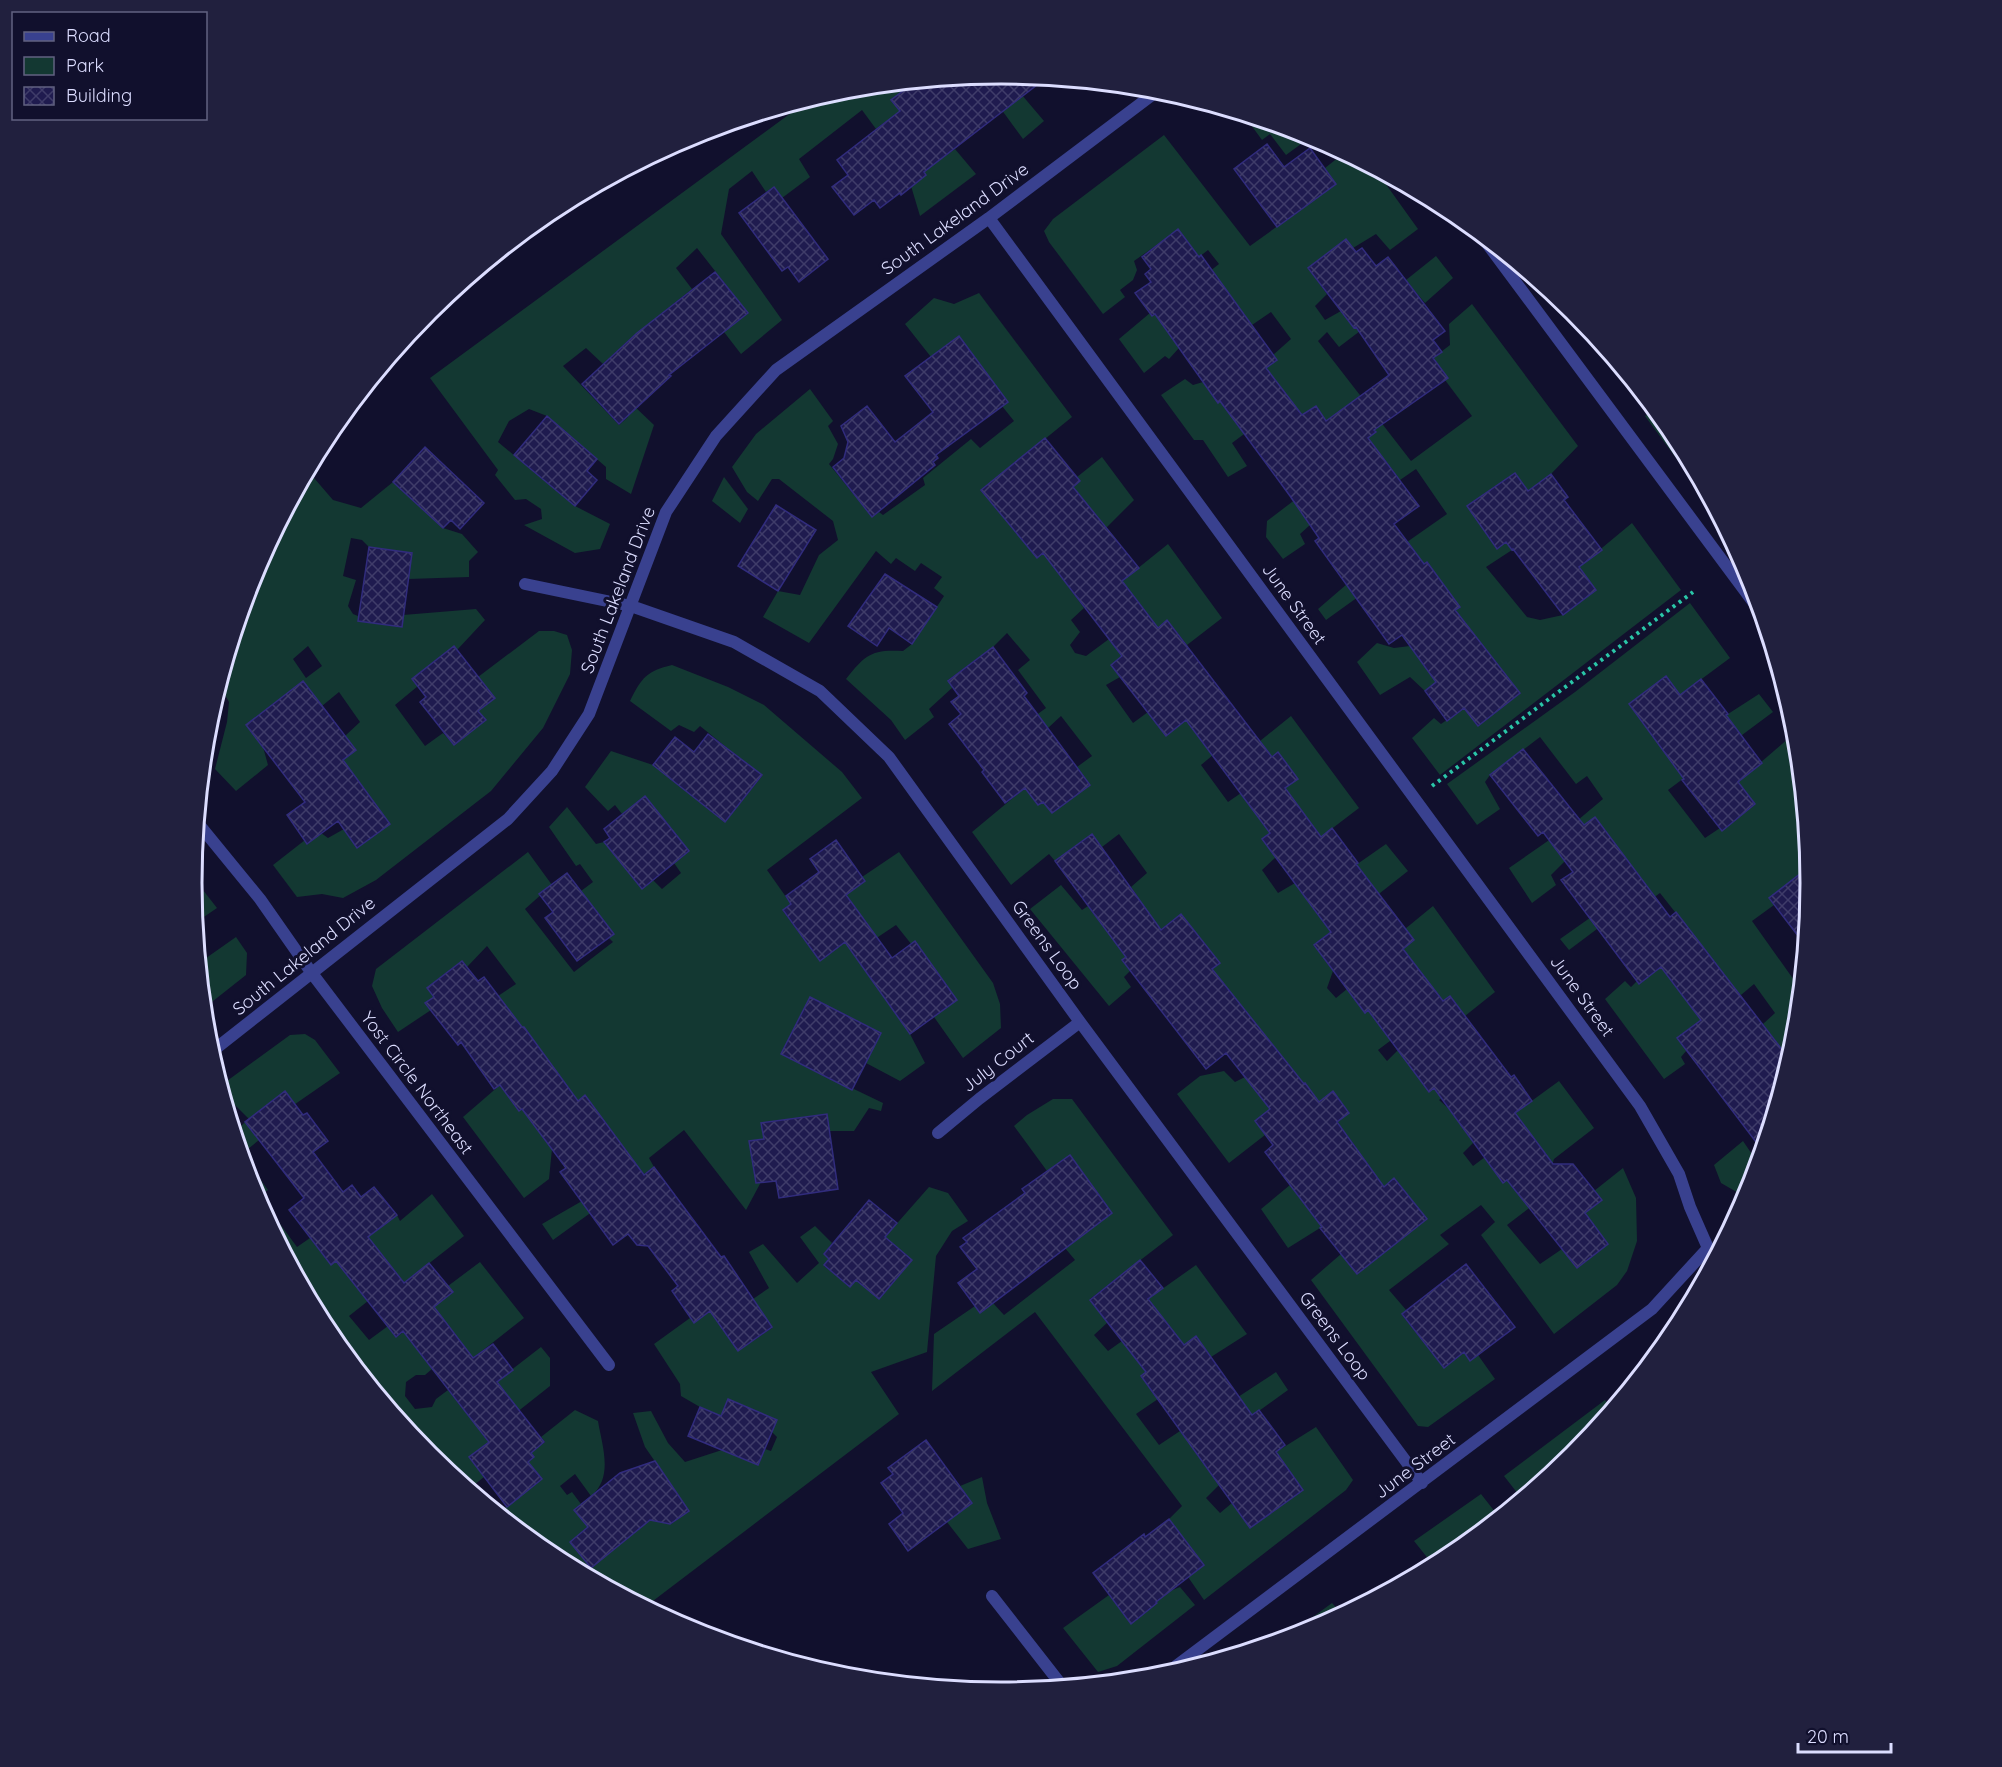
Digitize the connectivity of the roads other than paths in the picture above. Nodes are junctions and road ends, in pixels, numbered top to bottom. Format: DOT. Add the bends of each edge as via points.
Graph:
graph roads {
  1 [pos="1148,98"];
  2 [pos="989,218"];
  3 [pos="1496,256"];
  4 [pos="525,584"];
  5 [pos="1745,591"];
  6 [pos="631,606"];
  7 [pos="203,830"];
  8 [pos="311,972"];
  9 [pos="1080,1022"];
  10 [pos="219,1046"];
  11 [pos="938,1133"];
  12 [pos="609,1365"];
  13 [pos="1422,1483"];
  14 [pos="992,1596"];
  15 [pos="1179,1663"];
  16 [pos="1058,1681"];
  1 -- 2 [label="street, South Lakeland Drive"];
  2 -- 6 [label="street, South Lakeland Drive" via="776,370 716,436 666,512"];
  2 -- 13 [label="street, June Street" via="1640,1106 1679,1174 1708,1248 1652,1309"];
  3 -- 5 [label="street"];
  4 -- 6 [label="street, Greens Loop"];
  6 -- 8 [label="street, South Lakeland Drive" via="589,714 545,780 508,819"];
  6 -- 9 [label="street, Greens Loop" via="734,642 820,691 889,757"];
  7 -- 8 [label="street, Yost Circle Northeast" via="260,899"];
  8 -- 10 [label="street, South Lakeland Drive"];
  8 -- 12 [label="street, Yost Circle Northeast"];
  9 -- 11 [label="street, July Court"];
  9 -- 13 [label="street, Greens Loop"];
  13 -- 15 [label="street, June Street"];
  14 -- 16 [label="street"];
}
